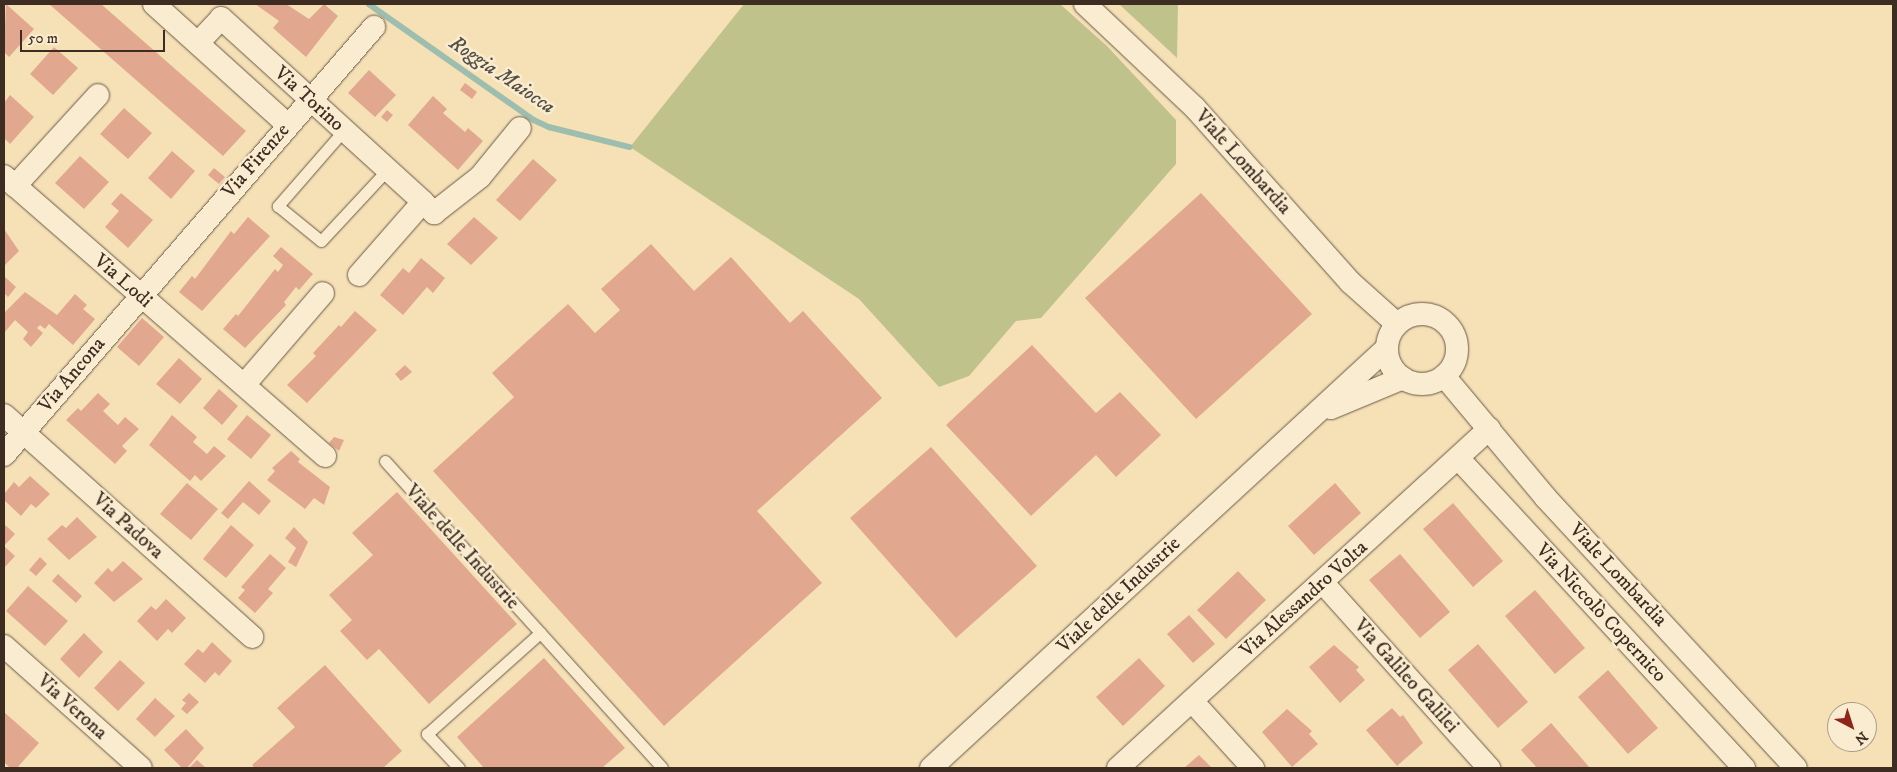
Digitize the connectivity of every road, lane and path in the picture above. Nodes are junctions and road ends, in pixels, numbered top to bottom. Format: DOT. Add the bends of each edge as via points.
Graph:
graph roads {
  1 [pos="154,4"];
  2 [pos="1085,4"];
  3 [pos="374,27"];
  4 [pos="198,43"];
  5 [pos="98,95"];
  6 [pos="310,100"];
  7 [pos="288,125"];
  8 [pos="520,128"];
  9 [pos="344,130"];
  10 [pos="387,170"];
  11 [pos="10,181"];
  12 [pos="422,202"];
  13 [pos="359,274"];
  14 [pos="323,292"];
  15 [pos="139,295"];
  16 [pos="1397,324"];
  17 [pos="1387,348"];
  18 [pos="1444,376"];
  19 [pos="1403,378"];
  20 [pos="244,385"];
  21 [pos="4,415"];
  22 [pos="1307,422"];
  23 [pos="1489,429"];
  24 [pos="23,432"];
  25 [pos="4,455"];
  26 [pos="325,456"];
  27 [pos="1458,458"];
  28 [pos="385,461"];
  29 [pos="1323,583"];
  30 [pos="540,633"];
  31 [pos="252,637"];
  32 [pos="4,646"];
  33 [pos="1192,701"];
  34 [pos="141,768"];
  35 [pos="459,768"];
  36 [pos="662,768"];
  37 [pos="932,768"];
  38 [pos="1118,768"];
  39 [pos="1253,768"];
  40 [pos="1489,768"];
  41 [pos="1744,768"];
  42 [pos="1796,768"];
  1 -- 4 [label="street, Via Torino"];
  2 -- 16 [label="street, Viale Lombardia" via="1196,108 1350,282"];
  3 -- 6 [label="street, Via Firenze"];
  4 -- 6 [label="street, Via Torino" via="221,18"];
  4 -- 7 [label="street, Via Torino"];
  5 -- 11 [label="street"];
  6 -- 7 [label="street, Via Firenze"];
  6 -- 9 [label="street, Via Torino"];
  7 -- 15 [label="street, Via Firenze"];
  8 -- 12 [label="street" via="480,177 434,213"];
  9 -- 10 [label="street, Via Torino"];
  9 -- 10 [label="lane" via="278,206 321,241"];
  10 -- 12 [label="street, Via Torino"];
  11 -- 15 [label="street, Via Lodi"];
  12 -- 13 [label="street"];
  14 -- 20 [label="street"];
  15 -- 20 [label="street, Via Lodi"];
  15 -- 24 [label="street, Via Ancona"];
  16 -- 17 [label="street"];
  16 -- 18 [label="street" via="1417,314 1428,314 1448,325 1458,346 1454,362"];
  17 -- 19 [label="street" via="1394,370"];
  17 -- 22 [label="street, Viale delle Industrie"];
  18 -- 19 [label="street" via="1424,384"];
  18 -- 23 [label="street, Viale Lombardia"];
  19 -- 22 [label="street, Viale delle Industrie" via="1344,400"];
  20 -- 26 [label="street, Via Lodi"];
  21 -- 24 [label="street, Via Padova"];
  22 -- 37 [label="street, Viale delle Industrie"];
  23 -- 27 [label="street, Via Alessandro Volta"];
  23 -- 42 [label="street, Viale Lombardia" via="1546,497"];
  24 -- 25 [label="street, Via Ancona"];
  24 -- 31 [label="street, Via Padova"];
  27 -- 29 [label="street, Via Alessandro Volta"];
  27 -- 41 [label="street, Via Niccolò Copernico"];
  28 -- 30 [label="lane, Viale delle Industrie"];
  29 -- 33 [label="street, Via Alessandro Volta"];
  29 -- 40 [label="street, Via Galileo Galilei"];
  30 -- 35 [label="lane" via="426,734"];
  30 -- 36 [label="lane, Viale delle Industrie"];
  32 -- 34 [label="street, Via Verona"];
  33 -- 38 [label="street, Via Alessandro Volta"];
  33 -- 39 [label="street"];
}
